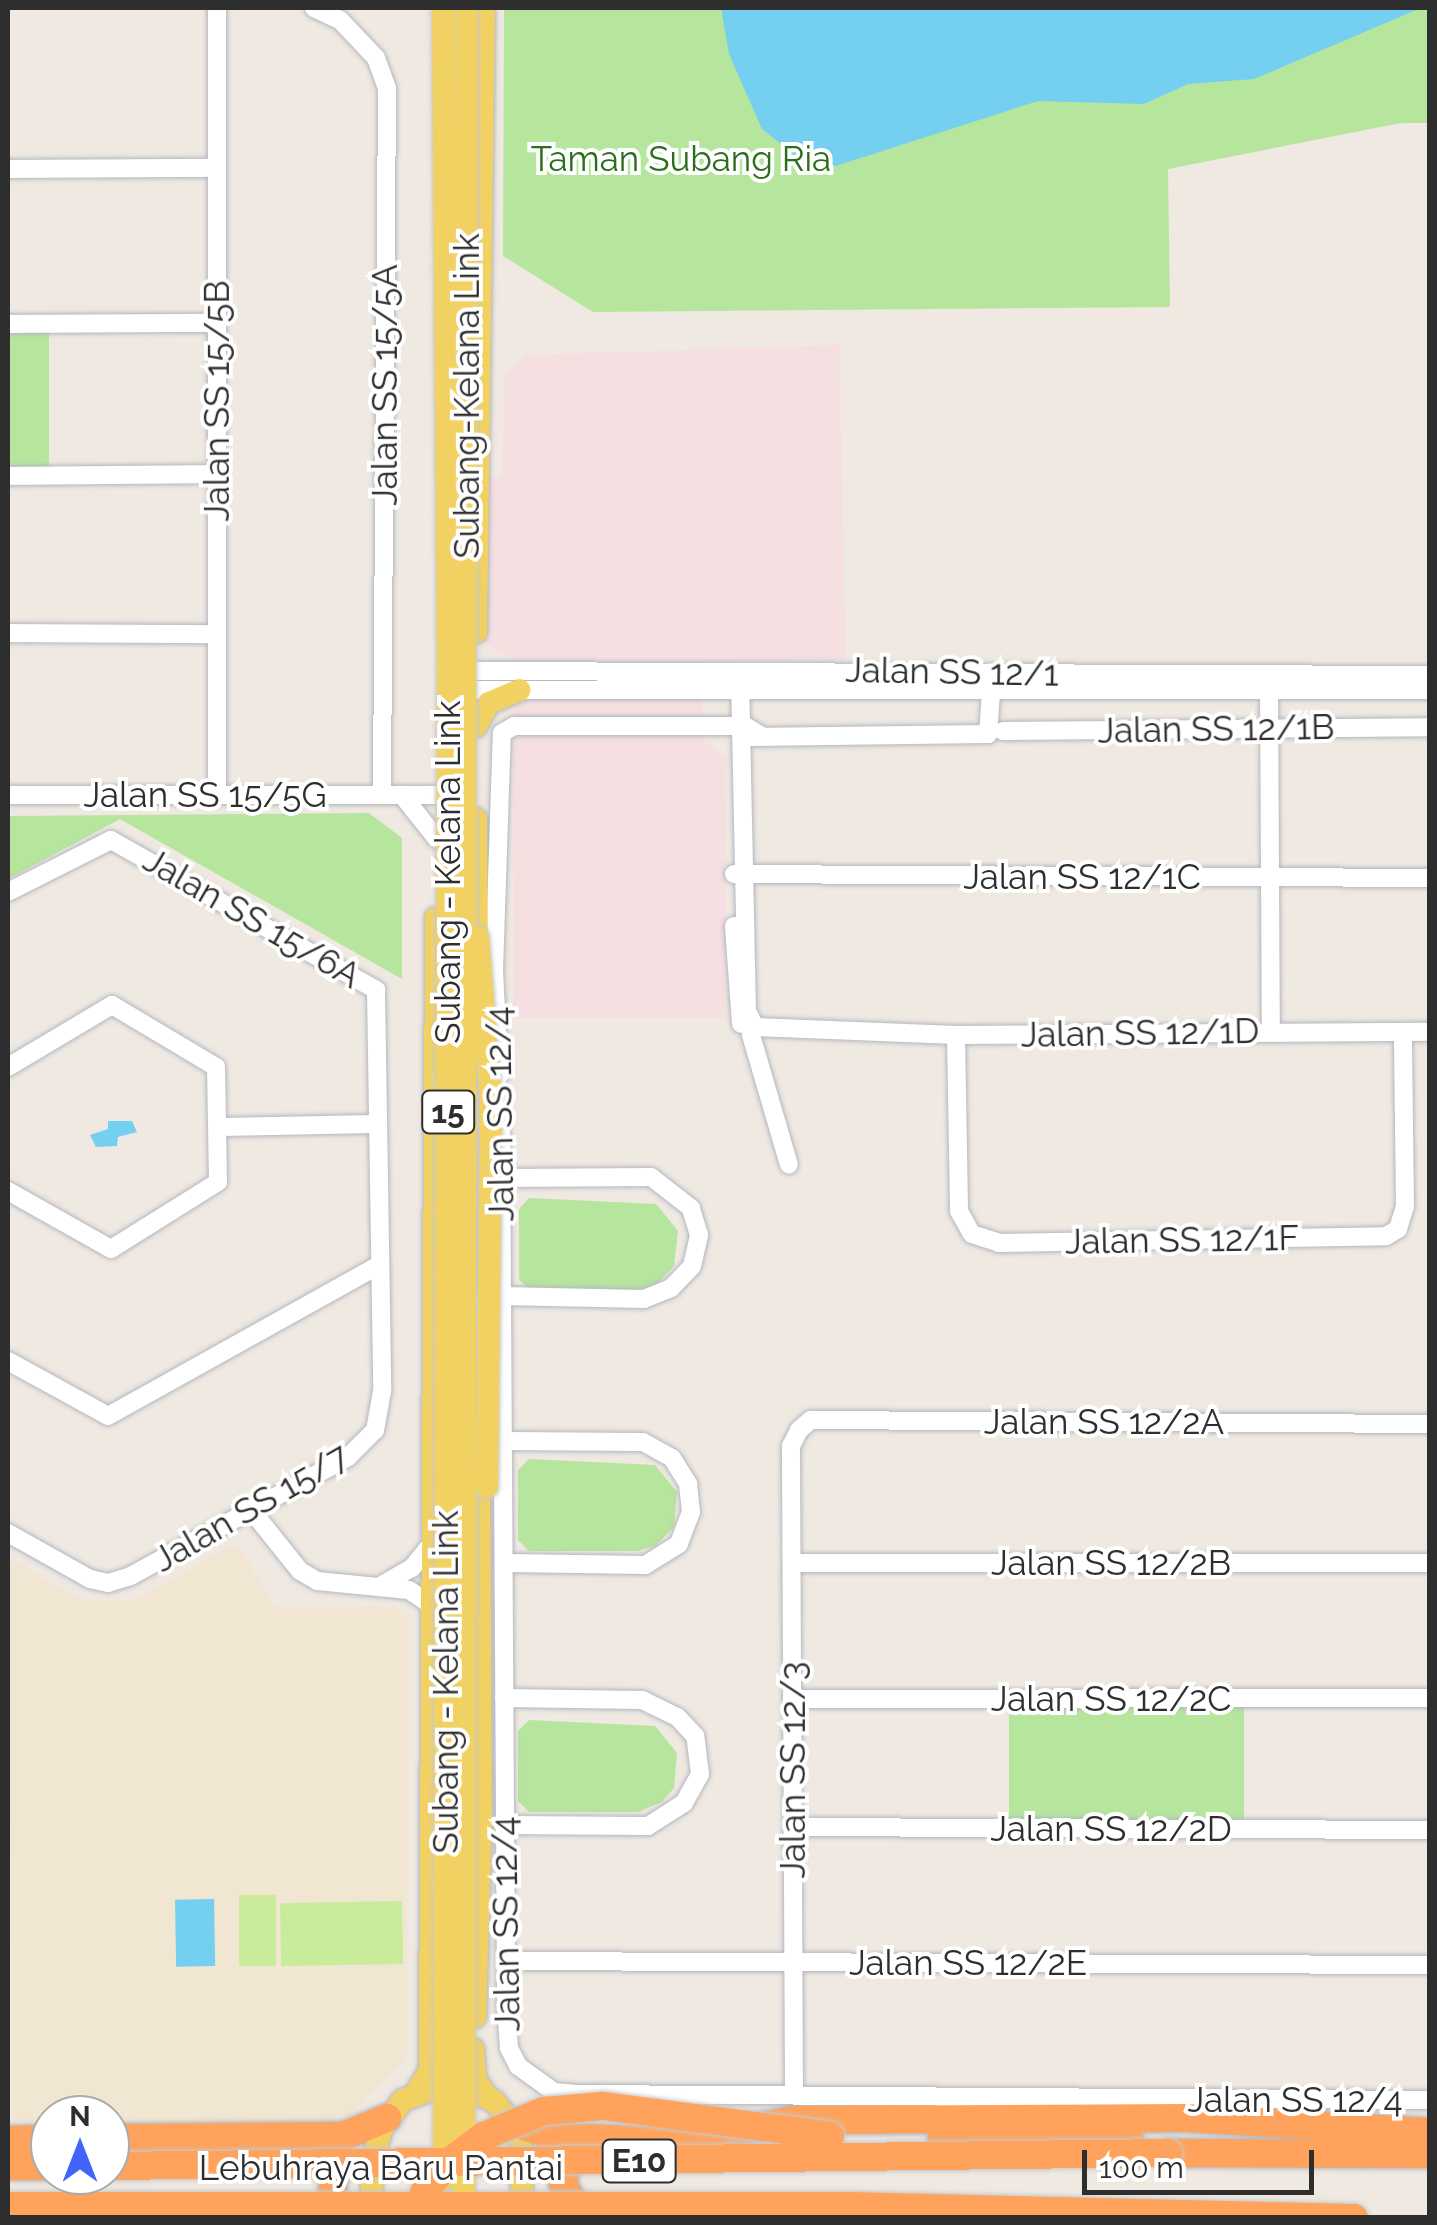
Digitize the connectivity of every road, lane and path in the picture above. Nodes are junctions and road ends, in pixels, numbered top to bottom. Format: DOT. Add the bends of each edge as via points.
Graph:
graph roads {
  1 [pos="218,8"];
  2 [pos="314,8"];
  3 [pos="446,8"];
  4 [pos="466,8"];
  5 [pos="484,8"];
  6 [pos="218,168"];
  7 [pos="8,169"];
  8 [pos="217,323"];
  9 [pos="8,324"];
  10 [pos="217,474"];
  11 [pos="8,476"];
  12 [pos="8,633"];
  13 [pos="217,634"];
  14 [pos="740,668"];
  15 [pos="441,675"];
  16 [pos="1430,675"];
  17 [pos="476,681"];
  18 [pos="992,681"];
  19 [pos="1270,684"];
  20 [pos="520,690"];
  21 [pos="741,690"];
  22 [pos="1430,690"];
  23 [pos="476,726"];
  24 [pos="1430,727"];
  25 [pos="1270,728"];
  26 [pos="744,729"];
  27 [pos="1004,731"];
  28 [pos="466,784"];
  29 [pos="382,794"];
  30 [pos="402,794"];
  31 [pos="437,794"];
  32 [pos="8,795"];
  33 [pos="217,795"];
  34 [pos="437,839"];
  35 [pos="740,875"];
  36 [pos="1270,878"];
  37 [pos="1430,878"];
  38 [pos="437,882"];
  39 [pos="8,892"];
  40 [pos="753,1031"];
  41 [pos="1271,1032"];
  42 [pos="1403,1032"];
  43 [pos="1430,1032"];
  44 [pos="956,1035"];
  45 [pos="8,1067"];
  46 [pos="378,1124"];
  47 [pos="218,1127"];
  48 [pos="790,1165"];
  49 [pos="503,1178"];
  50 [pos="8,1192"];
  51 [pos="503,1209"];
  52 [pos="478,1210"];
  53 [pos="377,1266"];
  54 [pos="502,1296"];
  55 [pos="8,1361"];
  56 [pos="1430,1424"];
  57 [pos="506,1441"];
  58 [pos="791,1446"];
  59 [pos="252,1511"];
  60 [pos="8,1533"];
  61 [pos="430,1546"];
  62 [pos="507,1563"];
  63 [pos="1430,1563"];
  64 [pos="792,1564"];
  65 [pos="381,1585"];
  66 [pos="430,1604"];
  67 [pos="504,1698"];
  68 [pos="1430,1698"];
  69 [pos="792,1699"];
  70 [pos="503,1825"];
  71 [pos="793,1827"];
  72 [pos="1430,1830"];
  73 [pos="478,1894"];
  74 [pos="506,1962"];
  75 [pos="794,1963"];
  76 [pos="1430,1966"];
  77 [pos="418,2090"];
  78 [pos="794,2094"];
  79 [pos="487,2097"];
  80 [pos="1430,2100"];
  81 [pos="387,2118"];
  82 [pos="516,2124"];
  83 [pos="1329,2130"];
  84 [pos="1430,2132"];
  85 [pos="324,2136"];
  86 [pos="130,2138"];
  87 [pos="592,2140"];
  88 [pos="1430,2154"];
  89 [pos="130,2166"];
  90 [pos="8,2206"];
  91 [pos="330,2218"];
  92 [pos="374,2218"];
  93 [pos="414,2218"];
  94 [pos="444,2218"];
  95 [pos="464,2218"];
  96 [pos="523,2218"];
  97 [pos="582,2218"];
  98 [pos="1354,2218"];
  1 -- 6 [label="street, Jalan SS 15/5B"];
  2 -- 29 [label="street, Jalan SS 15/5A" via="340,20 376,58 387,88"];
  3 -- 15 [label="main road"];
  3 -- 94 [label="main road, Subang - Kelana Link / 15, bridge"];
  4 -- 28 [label="main road, Subang-Kelana Link / 15, bridge"];
  5 -- 17 [label="main road"];
  6 -- 7 [label="street"];
  6 -- 8 [label="street, Jalan SS 15/5B"];
  8 -- 9 [label="street"];
  8 -- 10 [label="street, Jalan SS 15/5B"];
  10 -- 11 [label="street"];
  10 -- 13 [label="street, Jalan SS 15/5B"];
  12 -- 13 [label="street"];
  13 -- 33 [label="street, Jalan SS 15/5B"];
  14 -- 17 [label="street, Jalan SS 12/1"];
  14 -- 18 [label="street, Jalan SS 12/1"];
  14 -- 21 [label="street"];
  15 -- 17 [label="main road"];
  15 -- 31 [label="main road"];
  15 -- 38 [label="main road" via="443,850"];
  16 -- 19 [label="street, Jalan SS 12/1"];
  17 -- 20 [label="street, Jalan SS 12/1"];
  17 -- 23 [label="main road"];
  18 -- 19 [label="street, Jalan SS 12/1"];
  18 -- 21 [label="street, Jalan SS 12/1"];
  18 -- 26 [label="street" via="988,734"];
  19 -- 22 [label="street, Jalan SS 12/1"];
  19 -- 25 [label="street"];
  20 -- 21 [label="street, Jalan SS 12/1"];
  20 -- 23 [label="main road" via="488,703"];
  21 -- 26 [label="street"];
  23 -- 52 [label="main road"];
  24 -- 25 [label="street, Jalan SS 12/1B"];
  25 -- 27 [label="street, Jalan SS 12/1B"];
  25 -- 36 [label="street"];
  26 -- 35 [label="street"];
  26 -- 49 [label="street, Jalan SS 12/4" via="514,726 502,733 496,762 496,980"];
  28 -- 73 [label="main road, bridge" via="491,1104 486,1824"];
  28 -- 95 [label="main road, Subang - Kelana Link / 15, bridge"];
  29 -- 30 [label="street, Jalan SS 15/5G"];
  29 -- 33 [label="street, Jalan SS 15/5G"];
  30 -- 31 [label="street, Jalan SS 15/5G"];
  30 -- 34 [label="street"];
  31 -- 34 [label="main road"];
  32 -- 33 [label="street, Jalan SS 15/5G"];
  34 -- 38 [label="main road"];
  35 -- 36 [label="street, Jalan SS 12/1C"];
  35 -- 40 [label="street"];
  36 -- 37 [label="street, Jalan SS 12/1C"];
  36 -- 41 [label="street"];
  38 -- 61 [label="main road"];
  39 -- 46 [label="street, Jalan SS 15/6A" via="111,840 361,976 376,990 380,1007"];
  40 -- 44 [label="street, Jalan SS 12/1D"];
  40 -- 48 [label="street"];
  41 -- 42 [label="street, Jalan SS 12/1D"];
  41 -- 44 [label="street, Jalan SS 12/1D"];
  42 -- 43 [label="street, Jalan SS 12/1D"];
  42 -- 44 [label="street, Jalan SS 12/1F" via="1405,1206 1398,1229 1386,1236 999,1243 972,1234 959,1211"];
  45 -- 47 [label="street" via="112,1005 216,1066"];
  46 -- 47 [label="street"];
  46 -- 53 [label="street, Jalan SS 15/7"];
  47 -- 50 [label="street" via="217,1186 111,1249"];
  49 -- 51 [label="street, Jalan SS 12/4"];
  49 -- 54 [label="street" via="652,1177 691,1208 699,1234 692,1266 671,1288 644,1298"];
  51 -- 52 [label="street"];
  51 -- 54 [label="street, Jalan SS 12/4"];
  52 -- 73 [label="main road"];
  53 -- 55 [label="street" via="108,1416"];
  53 -- 59 [label="street, Jalan SS 15/7" via="382,1391 375,1430 348,1457"];
  54 -- 57 [label="street, Jalan SS 12/4"];
  56 -- 58 [label="street, Jalan SS 12/2A" via="811,1420"];
  57 -- 62 [label="street, Jalan SS 12/4"];
  57 -- 62 [label="street" via="643,1442 672,1458 688,1484 691,1512 679,1544 645,1565"];
  58 -- 64 [label="street, Jalan SS 12/3"];
  59 -- 60 [label="street, Jalan SS 15/7" via="108,1583"];
  59 -- 65 [label="street" via="300,1571 317,1581"];
  61 -- 65 [label="street" via="412,1568"];
  61 -- 66 [label="main road"];
  62 -- 67 [label="street, Jalan SS 12/4"];
  63 -- 64 [label="street, Jalan SS 12/2B"];
  64 -- 69 [label="street, Jalan SS 12/3"];
  65 -- 66 [label="street" via="408,1590"];
  66 -- 77 [label="main road" via="430,2070"];
  67 -- 70 [label="street, Jalan SS 12/4"];
  67 -- 70 [label="street" via="642,1700 678,1718 695,1736 700,1774 684,1804 648,1826"];
  68 -- 69 [label="street, Jalan SS 12/2C"];
  69 -- 71 [label="street, Jalan SS 12/3"];
  70 -- 74 [label="street, Jalan SS 12/4"];
  71 -- 72 [label="street, Jalan SS 12/2D"];
  71 -- 75 [label="street, Jalan SS 12/3"];
  73 -- 79 [label="main road" via="473,2064"];
  74 -- 75 [label="street, Jalan SS 12/2E"];
  74 -- 78 [label="street, Jalan SS 12/4" via="509,2048 518,2066 554,2092"];
  75 -- 76 [label="street, Jalan SS 12/2E"];
  75 -- 78 [label="street, Jalan SS 12/3"];
  77 -- 79 [label="main road"];
  77 -- 81 [label="main road"];
  78 -- 80 [label="street, Jalan SS 12/4"];
  79 -- 82 [label="main road"];
  81 -- 85 [label="highway" via="344,2136"];
  81 -- 92 [label="main road" via="371,2168"];
  82 -- 87 [label="highway" via="538,2134"];
  82 -- 96 [label="main road" via="523,2149"];
  83 -- 84 [label="highway"];
  83 -- 87 [label="highway" via="1186,2118 794,2120 709,2140"];
  83 -- 93 [label="highway, bridge" via="1016,2141 830,2136 602,2106 544,2110 484,2136 452,2160 426,2189"];
  85 -- 86 [label="highway"];
  85 -- 91 [label="highway" via="335,2164"];
  87 -- 97 [label="highway" via="564,2172 566,2196"];
  88 -- 89 [label="highway, Lebuhraya Baru Pantai / E10, bridge"];
  90 -- 98 [label="highway, Lebuhraya Baru Pantai / E10, bridge" via="850,2206"];
}
